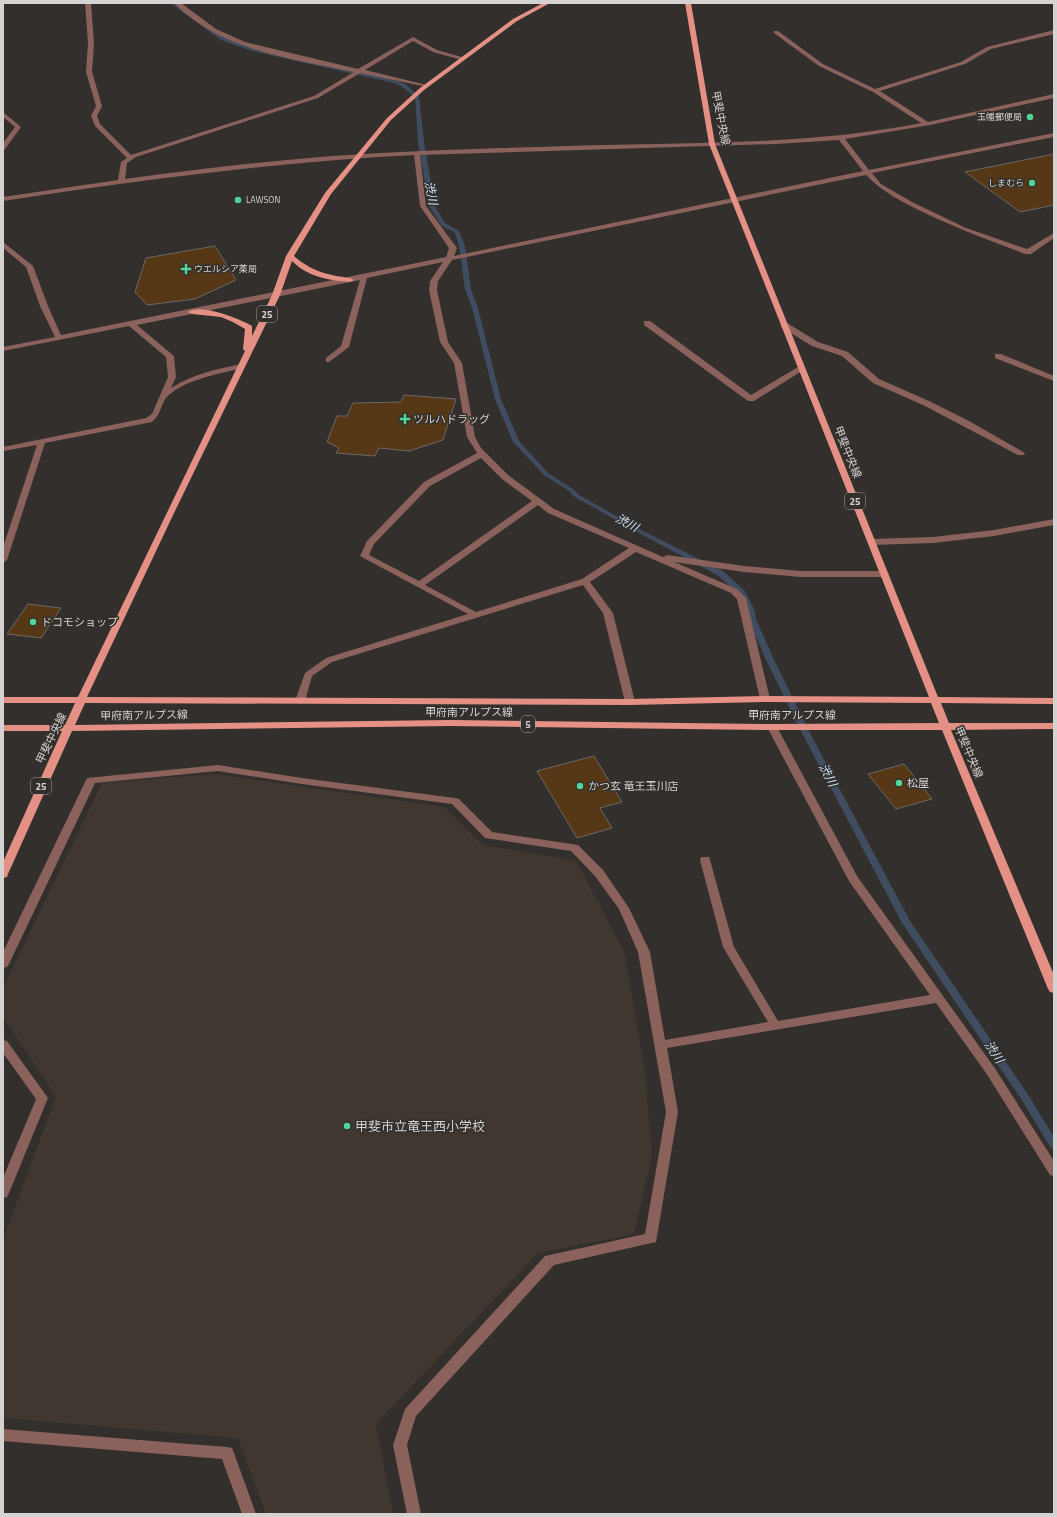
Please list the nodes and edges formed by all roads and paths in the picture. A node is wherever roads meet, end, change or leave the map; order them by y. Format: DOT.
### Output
graph roads {
  1 [pos="88,3"];
  2 [pos="177,3"];
  3 [pos="546,3"];
  4 [pos="688,3"];
  5 [pos="776,32"];
  6 [pos="1054,32"];
  7 [pos="462,58"];
  8 [pos="359,72"];
  9 [pos="425,86"];
  10 [pos="875,91"];
  11 [pos="1054,96"];
  12 [pos="3,114"];
  13 [pos="926,123"];
  14 [pos="1054,135"];
  15 [pos="841,138"];
  16 [pos="712,144"];
  17 [pos="3,148"];
  18 [pos="417,153"];
  19 [pos="359,156"];
  20 [pos="131,158"];
  21 [pos="868,173"];
  22 [pos="121,180"];
  23 [pos="3,199"];
  24 [pos="734,199"];
  25 [pos="1054,235"];
  26 [pos="1042,243"];
  27 [pos="3,244"];
  28 [pos="1054,246"];
  29 [pos="290,256"];
  30 [pos="449,259"];
  31 [pos="364,277"];
  32 [pos="350,280"];
  33 [pos="276,295"];
  34 [pos="192,312"];
  35 [pos="646,323"];
  36 [pos="131,324"];
  37 [pos="784,325"];
  38 [pos="59,338"];
  39 [pos="3,349"];
  40 [pos="247,355"];
  41 [pos="998,356"];
  42 [pos="330,360"];
  43 [pos="242,366"];
  44 [pos="802,369"];
  45 [pos="1054,378"];
  46 [pos="162,399"];
  47 [pos="42,441"];
  48 [pos="3,449"];
  49 [pos="1021,453"];
  50 [pos="482,454"];
  51 [pos="538,501"];
  52 [pos="1052,523"];
  53 [pos="872,542"];
  54 [pos="636,548"];
  55 [pos="655,556"];
  56 [pos="3,560"];
  57 [pos="885,574"];
  58 [pos="585,581"];
  59 [pos="419,585"];
  60 [pos="476,615"];
  61 [pos="765,699"];
  62 [pos="3,700"];
  63 [pos="82,700"];
  64 [pos="300,701"];
  65 [pos="936,701"];
  66 [pos="1054,701"];
  67 [pos="630,702"];
  68 [pos="945,726"];
  69 [pos="1054,726"];
  70 [pos="772,727"];
  71 [pos="3,728"];
  72 [pos="68,728"];
  73 [pos="705,860"];
  74 [pos="3,874"];
  75 [pos="3,964"];
  76 [pos="1054,989"];
  77 [pos="938,998"];
  78 [pos="775,1025"];
  79 [pos="3,1044"];
  80 [pos="660,1045"];
  81 [pos="1054,1170"];
  82 [pos="3,1193"];
  83 [pos="3,1435"];
  84 [pos="249,1514"];
  85 [pos="414,1514"];
  1 -- 20 [label="street"];
  2 -- 8 [label="street"];
  3 -- 7 [label="main road, 25"];
  4 -- 16 [label="main road, 甲斐中央線 / 25"];
  5 -- 10 [label="street"];
  6 -- 10 [label="street"];
  7 -- 8 [label="street"];
  7 -- 9 [label="main road, 25"];
  8 -- 9 [label="street"];
  8 -- 20 [label="street"];
  9 -- 19 [label="main road, 25"];
  10 -- 13 [label="street"];
  11 -- 13 [label="street"];
  12 -- 17 [label="street"];
  13 -- 15 [label="street"];
  14 -- 21 [label="street"];
  15 -- 16 [label="street"];
  15 -- 21 [label="street"];
  16 -- 18 [label="street"];
  16 -- 24 [label="main road, 甲斐中央線 / 25"];
  18 -- 19 [label="street"];
  18 -- 30 [label="street"];
  19 -- 22 [label="street"];
  19 -- 29 [label="main road, 25"];
  20 -- 22 [label="street"];
  21 -- 24 [label="street"];
  21 -- 26 [label="street"];
  22 -- 23 [label="street"];
  24 -- 30 [label="street"];
  24 -- 37 [label="main road, 甲斐中央線 / 25"];
  25 -- 26 [label="street"];
  26 -- 28 [label="street"];
  27 -- 38 [label="street"];
  29 -- 32 [label="main road"];
  29 -- 33 [label="main road, 25"];
  30 -- 31 [label="street"];
  30 -- 50 [label="street"];
  31 -- 32 [label="street"];
  31 -- 42 [label="street"];
  32 -- 33 [label="street"];
  33 -- 34 [label="street"];
  33 -- 40 [label="main road, 25"];
  34 -- 36 [label="street"];
  34 -- 40 [label="main road"];
  35 -- 44 [label="street"];
  36 -- 38 [label="street"];
  36 -- 46 [label="street"];
  37 -- 44 [label="main road, 甲斐中央線 / 25"];
  37 -- 49 [label="street"];
  38 -- 39 [label="street"];
  40 -- 43 [label="main road, 25"];
  41 -- 45 [label="street"];
  43 -- 46 [label="street"];
  43 -- 63 [label="main road, 25"];
  44 -- 53 [label="main road, 甲斐中央線 / 25"];
  46 -- 47 [label="street"];
  47 -- 48 [label="street"];
  47 -- 56 [label="street"];
  50 -- 51 [label="street"];
  50 -- 59 [label="street"];
  51 -- 54 [label="street"];
  51 -- 59 [label="street"];
  52 -- 53 [label="street"];
  53 -- 57 [label="main road, 甲斐中央線 / 25"];
  54 -- 55 [label="street"];
  54 -- 58 [label="street"];
  55 -- 57 [label="street"];
  55 -- 61 [label="street"];
  57 -- 65 [label="main road, 甲斐中央線 / 25"];
  58 -- 60 [label="street"];
  58 -- 67 [label="street"];
  59 -- 60 [label="street"];
  60 -- 64 [label="street"];
  61 -- 65 [label="main road, 甲府南アルプス線 / 5"];
  61 -- 67 [label="main road, 甲府南アルプス線 / 5"];
  62 -- 63 [label="main road, 甲府南アルプス線 / 5"];
  63 -- 64 [label="main road, 甲府南アルプス線 / 5"];
  63 -- 72 [label="main road, 甲斐中央線 / 25"];
  64 -- 67 [label="main road, 甲府南アルプス線 / 5"];
  65 -- 66 [label="main road, 甲府南アルプス線 / 5"];
  65 -- 68 [label="main road, 甲斐中央線 / 25"];
  68 -- 69 [label="main road, 甲府南アルプス線 / 5"];
  68 -- 70 [label="main road, 甲府南アルプス線 / 5"];
  68 -- 76 [label="main road, 甲斐中央線 / 25"];
  70 -- 72 [label="main road, 甲府南アルプス線 / 5"];
  70 -- 77 [label="street"];
  71 -- 72 [label="main road, 甲府南アルプス線 / 5"];
  72 -- 74 [label="main road, 甲斐中央線 / 25"];
  73 -- 78 [label="street"];
  75 -- 80 [label="street"];
  77 -- 78 [label="street"];
  77 -- 81 [label="street"];
  78 -- 80 [label="street"];
  79 -- 82 [label="street"];
  80 -- 85 [label="street"];
  83 -- 84 [label="street"];
}
